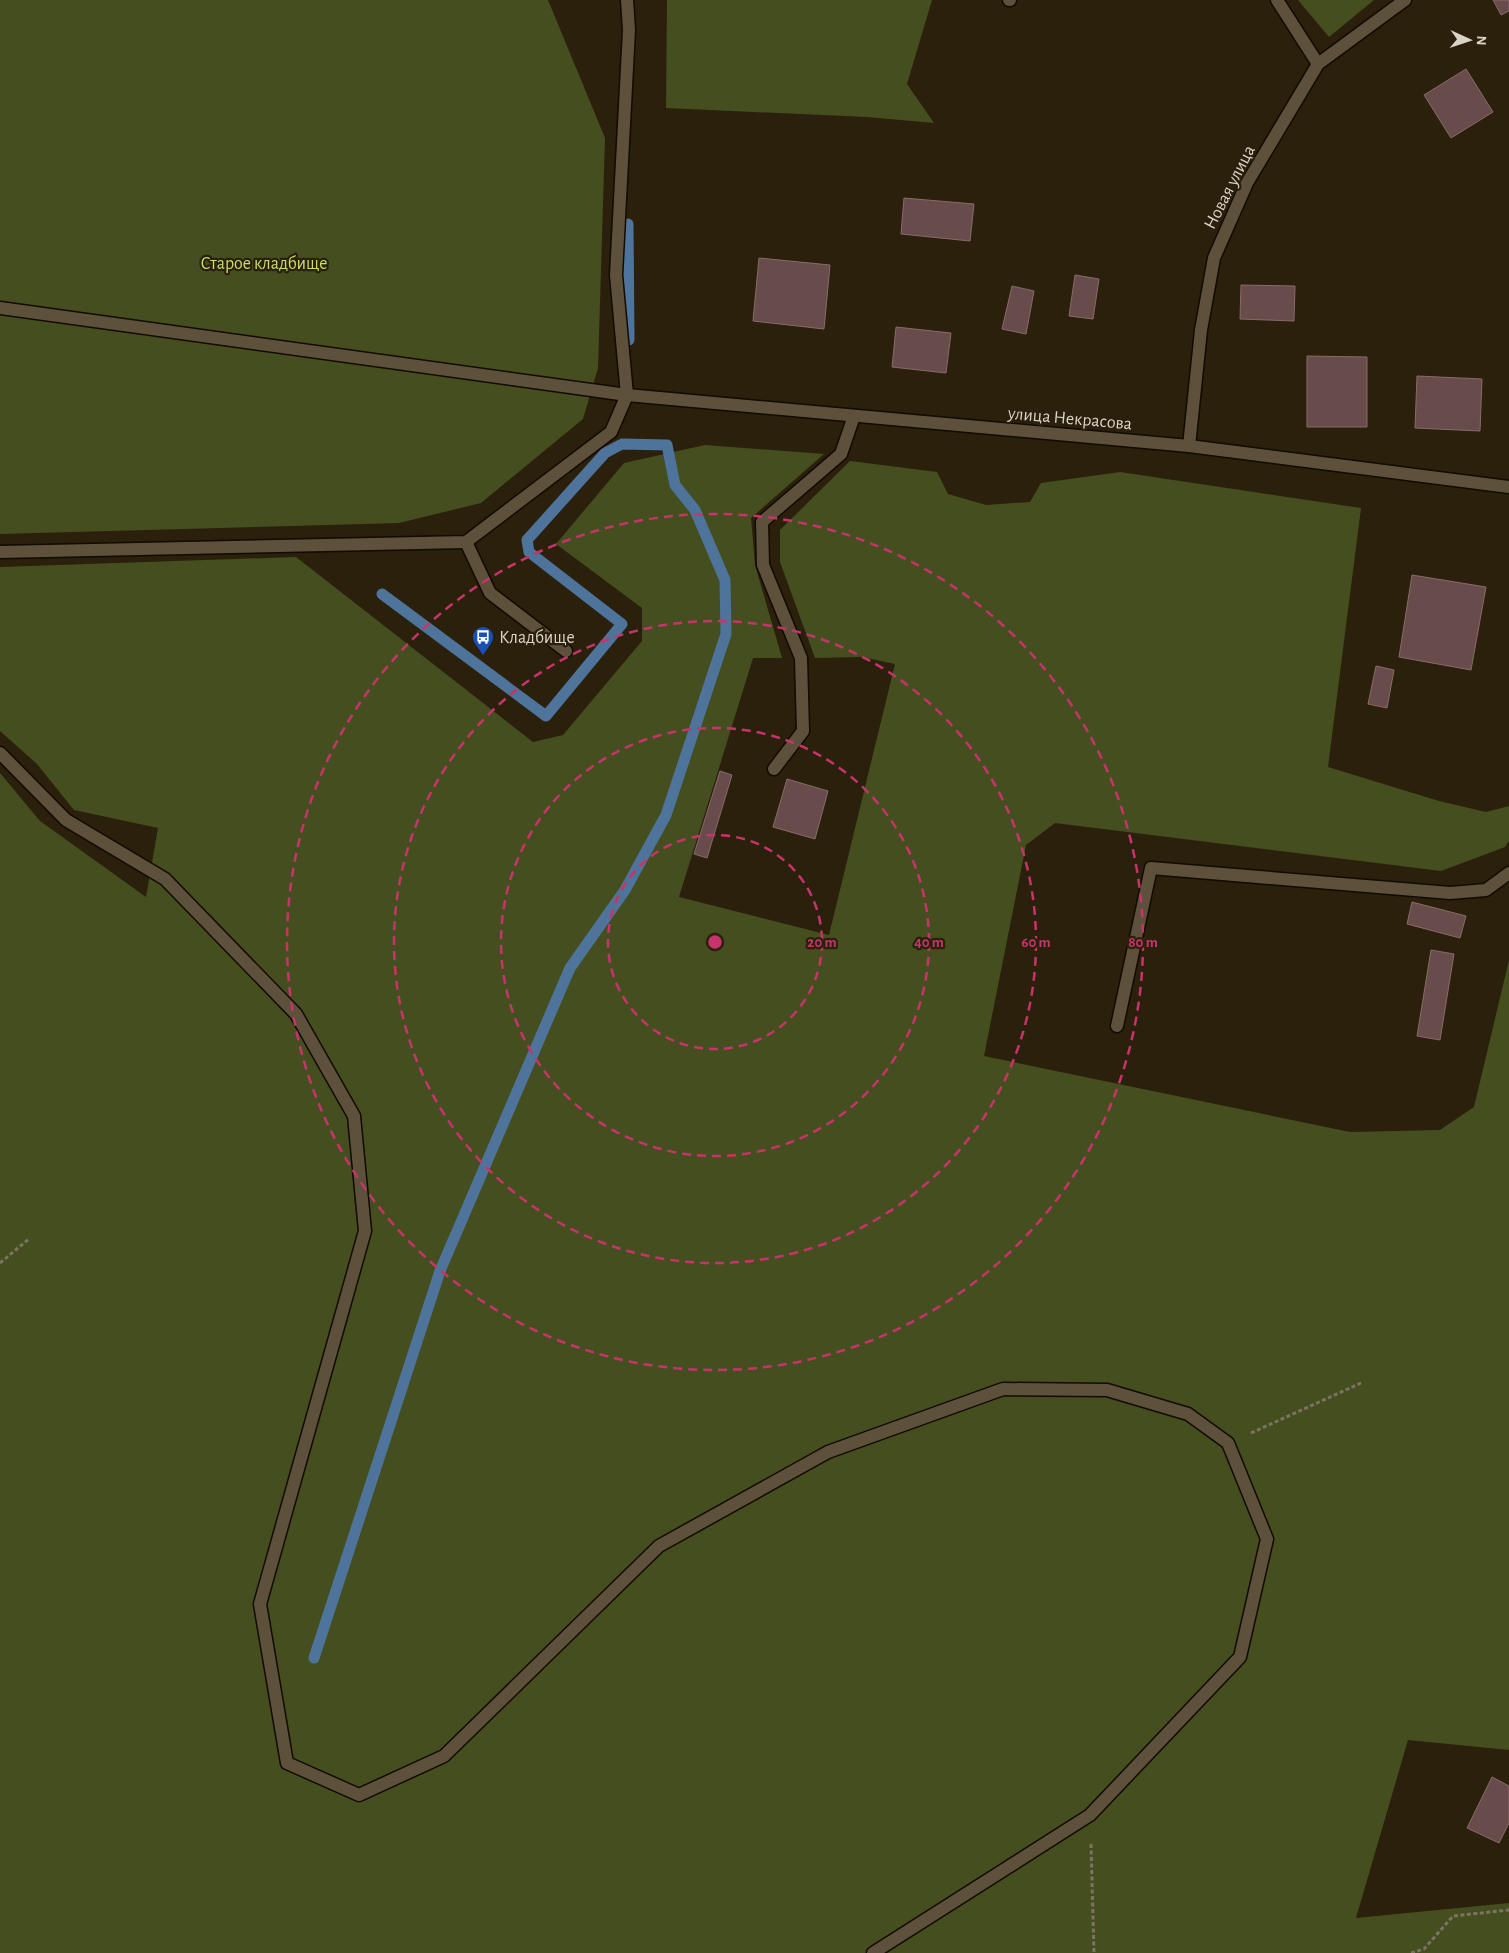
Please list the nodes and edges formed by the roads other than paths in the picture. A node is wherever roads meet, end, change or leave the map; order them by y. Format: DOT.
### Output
graph roads {
  1 [pos="627,0"];
  2 [pos="1277,0"];
  3 [pos="1405,0"];
  4 [pos="1318,64"];
  5 [pos="0,308"];
  6 [pos="627,396"];
  7 [pos="854,416"];
  8 [pos="1189,446"];
  9 [pos="1509,487"];
  10 [pos="466,542"];
  11 [pos="0,552"];
  12 [pos="566,652"];
  13 [pos="0,754"];
  14 [pos="774,769"];
  15 [pos="1509,873"];
  16 [pos="1117,1026"];
  17 [pos="873,1953"];
  1 -- 6 [label="street"];
  2 -- 4 [label="street"];
  3 -- 4 [label="street, Новая улица"];
  4 -- 8 [label="street, Новая улица"];
  5 -- 6 [label="street, улица Некрасова"];
  6 -- 7 [label="street, улица Некрасова"];
  6 -- 10 [label="street"];
  7 -- 8 [label="street, улица Некрасова"];
  7 -- 14 [label="street"];
  8 -- 9 [label="street, улица Некрасова"];
  10 -- 11 [label="street"];
  10 -- 12 [label="street"];
  13 -- 17 [label="street"];
  15 -- 16 [label="street"];
}
